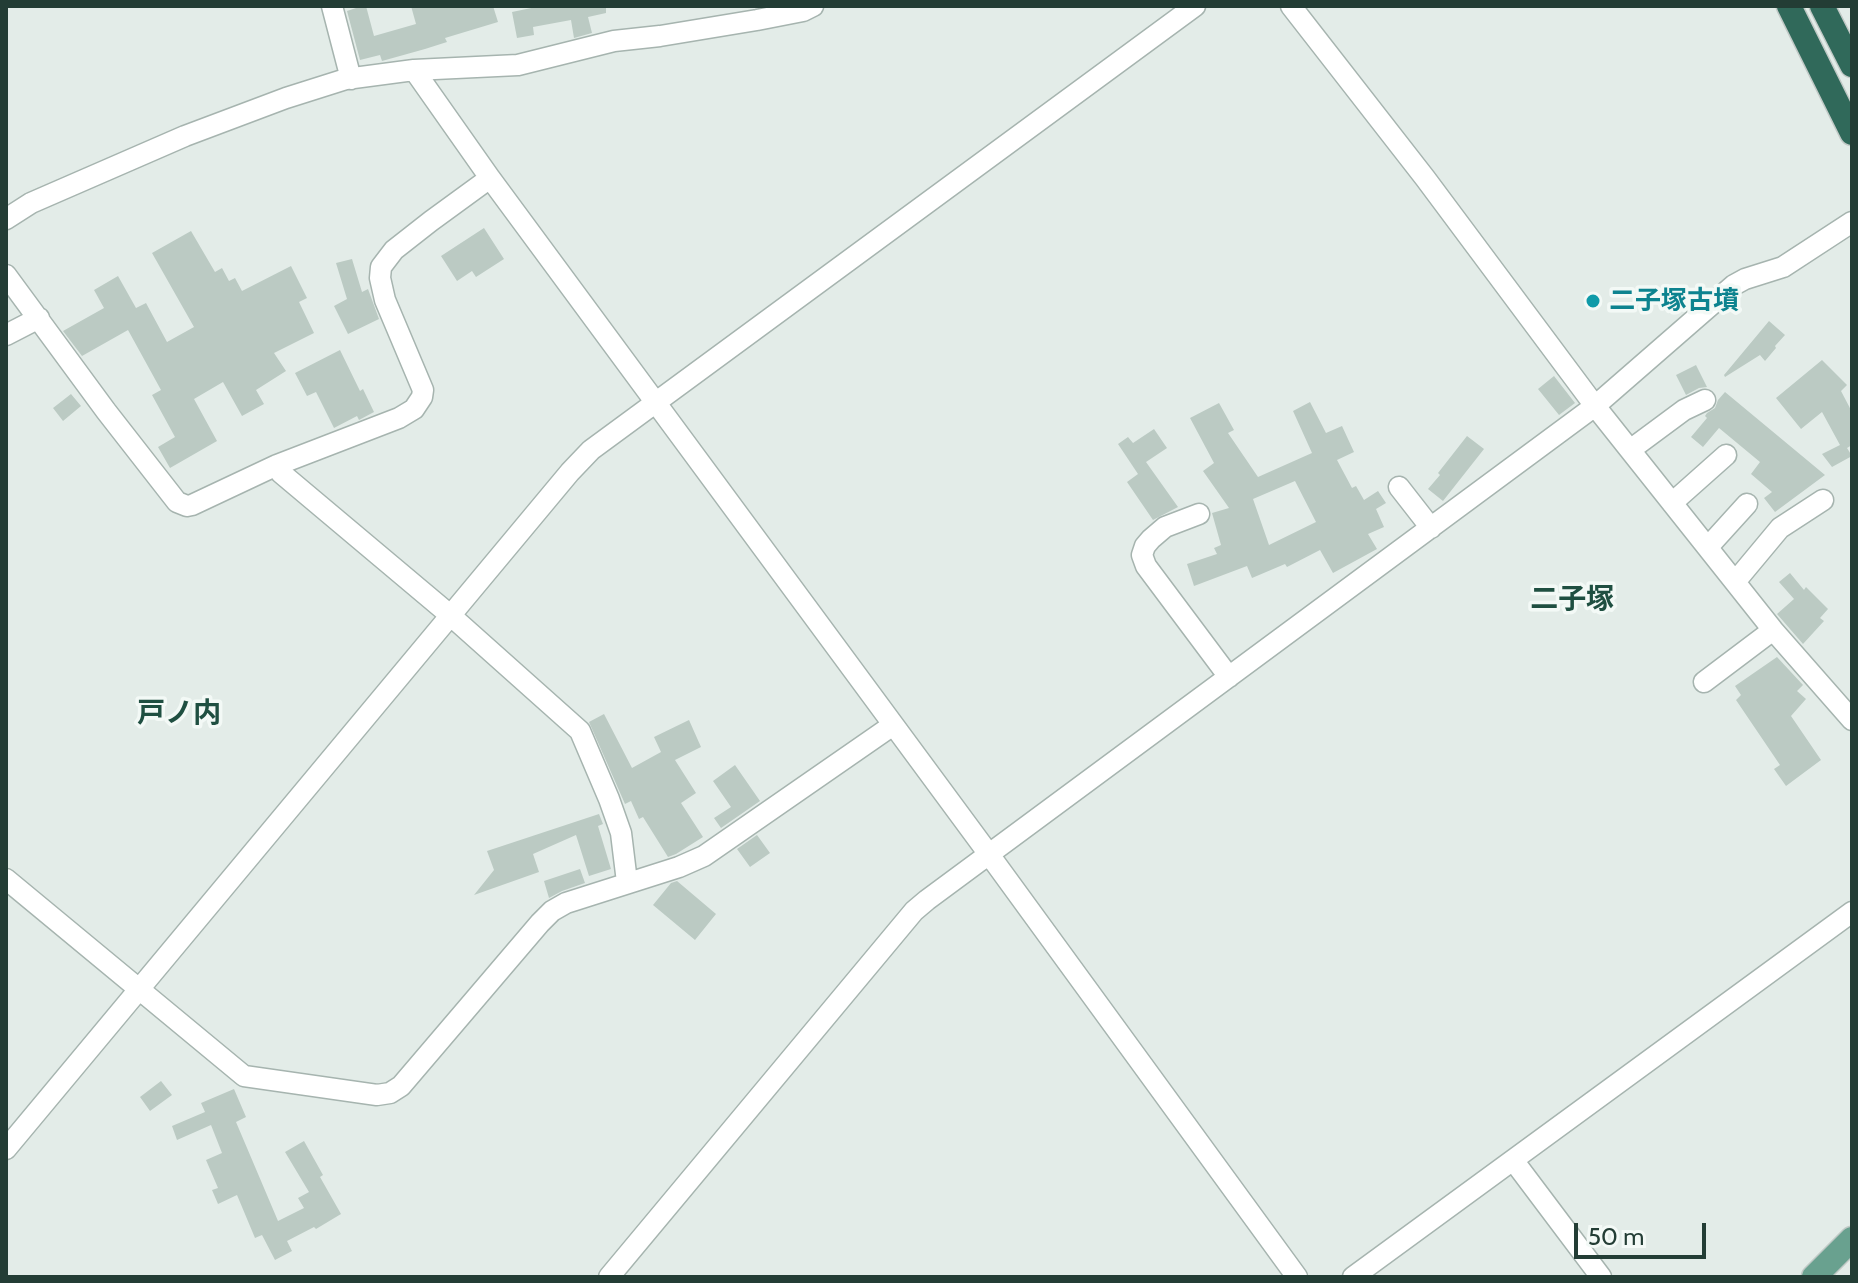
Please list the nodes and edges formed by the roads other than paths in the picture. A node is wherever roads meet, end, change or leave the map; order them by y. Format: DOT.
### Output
graph roads {
  1 [pos="332,6"];
  2 [pos="813,6"];
  3 [pos="1195,6"];
  4 [pos="1291,6"];
  5 [pos="1789,6"];
  6 [pos="1822,6"];
  7 [pos="1852,65"];
  8 [pos="414,70"];
  9 [pos="351,79"];
  10 [pos="1852,133"];
  11 [pos="490,178"];
  12 [pos="6,219"];
  13 [pos="1852,222"];
  14 [pos="6,275"];
  15 [pos="39,318"];
  16 [pos="6,335"];
  17 [pos="1705,400"];
  18 [pos="656,402"];
  19 [pos="1595,406"];
  20 [pos="1630,450"];
  21 [pos="1726,455"];
  22 [pos="277,465"];
  23 [pos="1399,487"];
  24 [pos="1823,500"];
  25 [pos="1672,503"];
  26 [pos="1747,504"];
  27 [pos="1199,514"];
  28 [pos="1431,528"];
  29 [pos="1708,547"];
  30 [pos="1735,582"];
  31 [pos="450,615"];
  32 [pos="1773,630"];
  33 [pos="1229,677"];
  34 [pos="1704,682"];
  35 [pos="1852,720"];
  36 [pos="893,725"];
  37 [pos="988,853"];
  38 [pos="6,879"];
  39 [pos="627,882"];
  40 [pos="1852,912"];
  41 [pos="139,991"];
  42 [pos="6,1149"];
  43 [pos="1513,1160"];
  44 [pos="1852,1239"];
  45 [pos="609,1277"];
  46 [pos="1297,1277"];
  47 [pos="1353,1277"];
  48 [pos="1601,1277"];
  49 [pos="1814,1277"];
  1 -- 9 [label="street"];
  2 -- 8 [label="street"];
  3 -- 18 [label="street"];
  4 -- 19 [label="street"];
  5 -- 10 [label="highway"];
  6 -- 7 [label="highway"];
  8 -- 9 [label="street"];
  8 -- 11 [label="street"];
  9 -- 12 [label="street"];
  11 -- 18 [label="street"];
  11 -- 22 [label="street"];
  13 -- 19 [label="street"];
  14 -- 15 [label="street"];
  15 -- 16 [label="street"];
  15 -- 22 [label="street"];
  17 -- 20 [label="street"];
  18 -- 31 [label="street"];
  18 -- 36 [label="street"];
  19 -- 20 [label="street"];
  19 -- 28 [label="street"];
  20 -- 25 [label="street"];
  21 -- 25 [label="street"];
  22 -- 31 [label="street"];
  23 -- 28 [label="street"];
  24 -- 30 [label="street"];
  25 -- 29 [label="street"];
  26 -- 29 [label="street"];
  27 -- 33 [label="street"];
  28 -- 33 [label="street"];
  29 -- 30 [label="street"];
  30 -- 32 [label="street"];
  31 -- 39 [label="street"];
  31 -- 41 [label="street"];
  32 -- 34 [label="street"];
  32 -- 35 [label="street"];
  33 -- 37 [label="street"];
  36 -- 37 [label="street"];
  36 -- 39 [label="street"];
  37 -- 45 [label="street"];
  37 -- 46 [label="street"];
  38 -- 41 [label="street"];
  39 -- 41 [label="street"];
  40 -- 43 [label="street"];
  41 -- 42 [label="street"];
  43 -- 47 [label="street"];
  43 -- 48 [label="street"];
  44 -- 49 [label="main road"];
}
